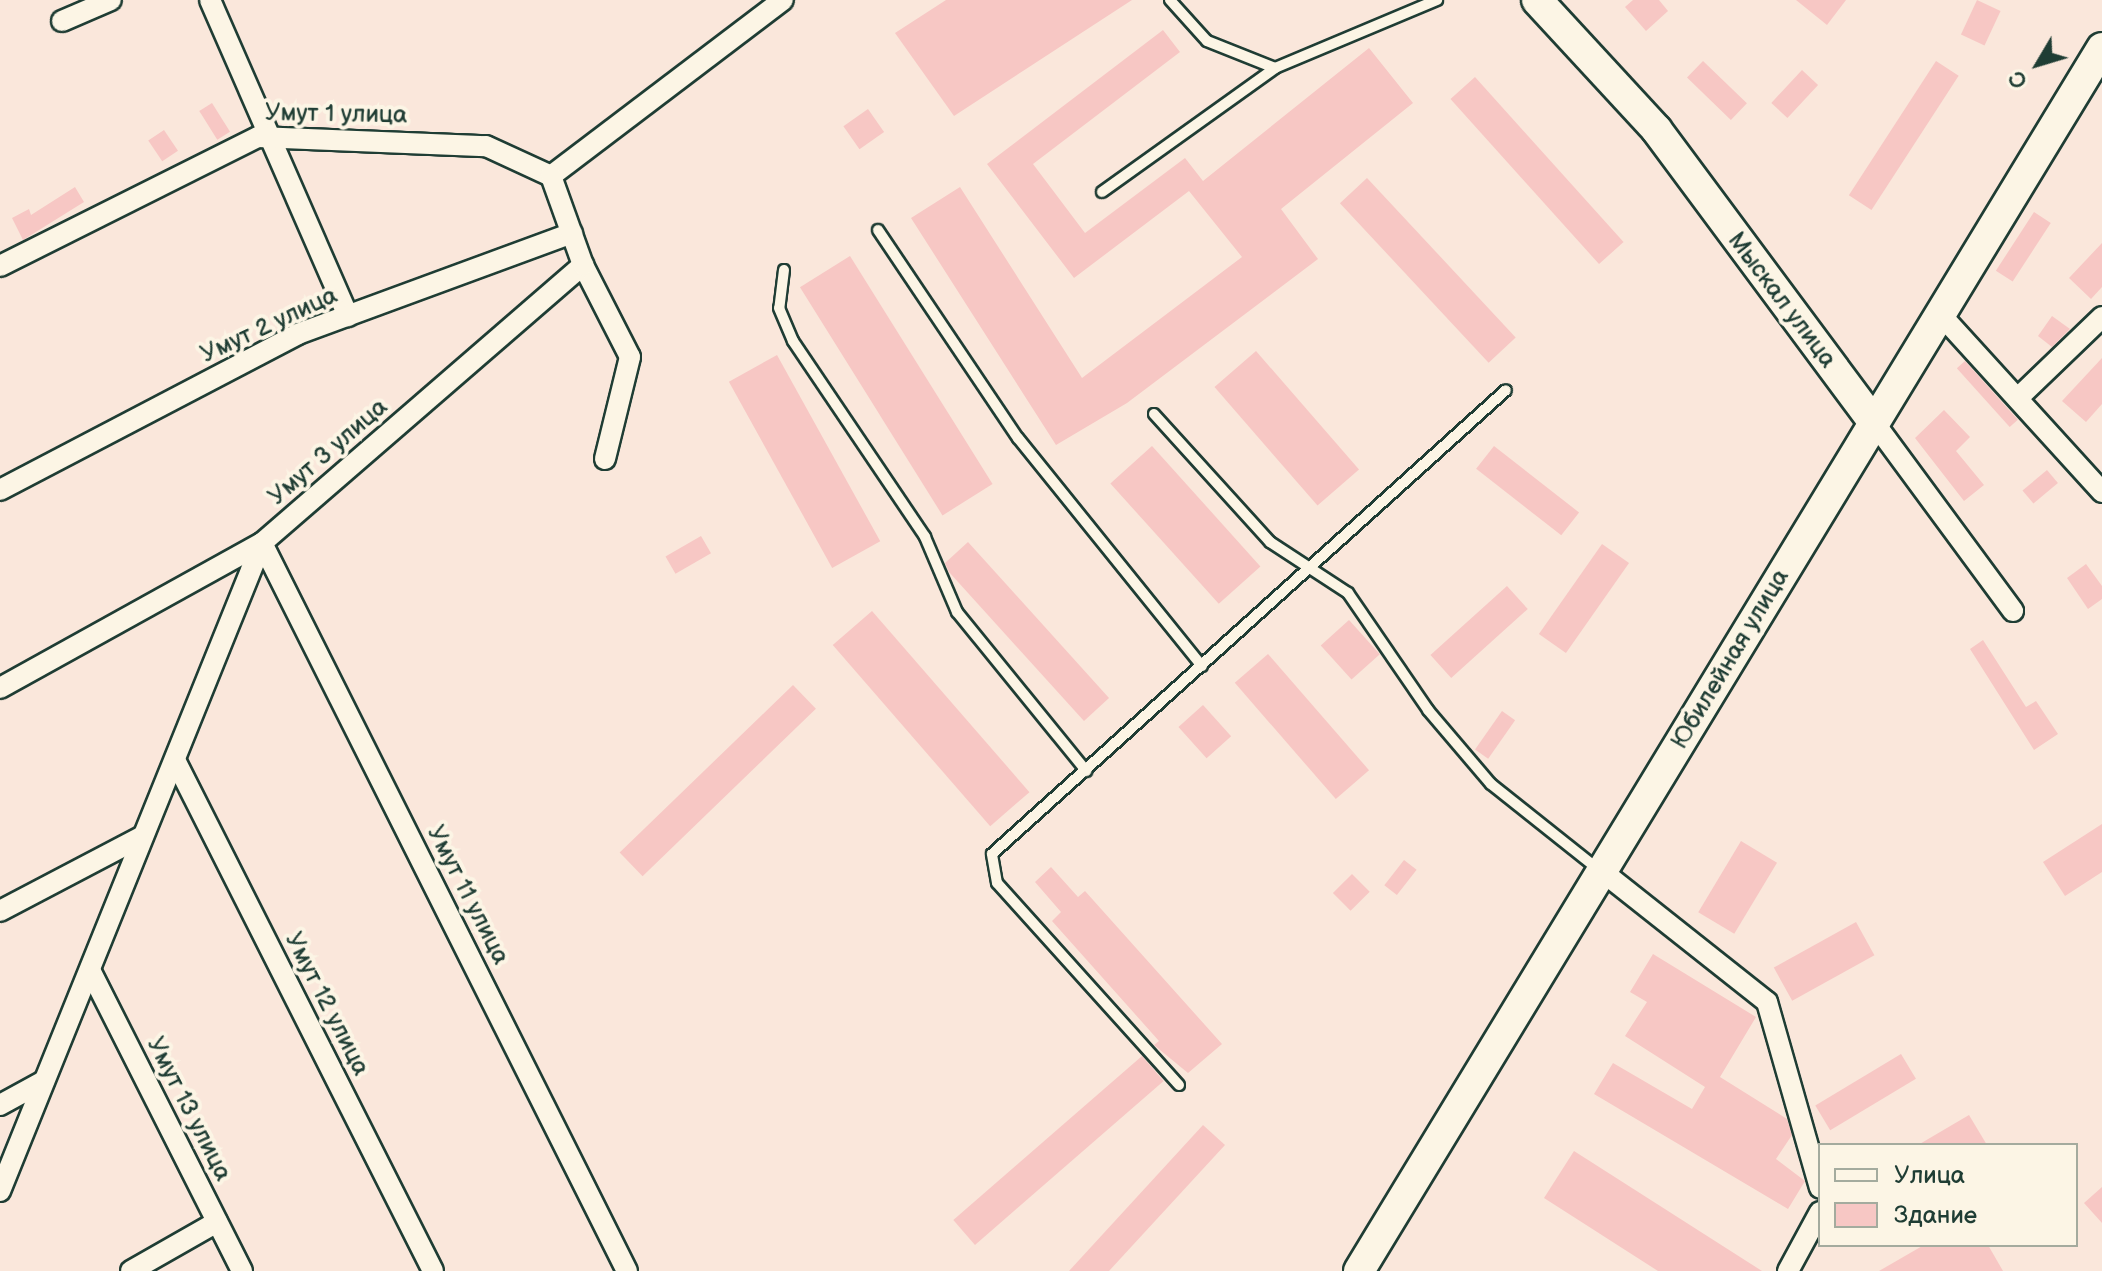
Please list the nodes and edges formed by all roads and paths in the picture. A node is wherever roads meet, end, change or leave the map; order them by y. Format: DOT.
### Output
graph roads {
  1 [pos="111,0"];
  2 [pos="210,0"];
  3 [pos="783,0"];
  4 [pos="1170,0"];
  5 [pos="1437,0"];
  6 [pos="1537,0"];
  7 [pos="88,5"];
  8 [pos="62,21"];
  9 [pos="2102,48"];
  10 [pos="1275,68"];
  11 [pos="267,137"];
  12 [pos="551,176"];
  13 [pos="1102,192"];
  14 [pos="878,230"];
  15 [pos="572,233"];
  16 [pos="583,265"];
  17 [pos="0,266"];
  18 [pos="784,270"];
  19 [pos="348,316"];
  20 [pos="1942,316"];
  21 [pos="2102,317"];
  22 [pos="1506,390"];
  23 [pos="2020,396"];
  24 [pos="1154,414"];
  25 [pos="1873,421"];
  26 [pos="605,459"];
  27 [pos="0,490"];
  28 [pos="2102,492"];
  29 [pos="262,543"];
  30 [pos="1310,564"];
  31 [pos="2013,611"];
  32 [pos="1202,666"];
  33 [pos="0,688"];
  34 [pos="175,760"];
  35 [pos="1086,771"];
  36 [pos="143,836"];
  37 [pos="1603,872"];
  38 [pos="0,911"];
  39 [pos="90,970"];
  40 [pos="44,1081"];
  41 [pos="1179,1085"];
  42 [pos="0,1105"];
  43 [pos="1818,1181"];
  44 [pos="0,1191"];
  45 [pos="1818,1216"];
  46 [pos="217,1222"];
  47 [pos="131,1271"];
  48 [pos="242,1271"];
  49 [pos="433,1271"];
  50 [pos="627,1271"];
  51 [pos="1359,1271"];
  52 [pos="1788,1271"];
  1 -- 7 [label="street"];
  2 -- 11 [label="street"];
  3 -- 12 [label="street"];
  4 -- 10 [label="lane"];
  5 -- 10 [label="lane"];
  6 -- 25 [label="main road, Мыскал улица"];
  7 -- 8 [label="street"];
  9 -- 20 [label="main road, Юбилейная улица"];
  10 -- 13 [label="lane"];
  11 -- 12 [label="street, Умут 1 улица"];
  11 -- 17 [label="street, Умут 1 улица"];
  11 -- 19 [label="street"];
  12 -- 15 [label="street"];
  14 -- 32 [label="lane"];
  15 -- 16 [label="street"];
  15 -- 19 [label="street, Умут 2 улица"];
  16 -- 26 [label="street"];
  16 -- 29 [label="street, Умут 3 улица"];
  18 -- 35 [label="lane"];
  19 -- 27 [label="street, Умут 2 улица"];
  20 -- 23 [label="street"];
  20 -- 25 [label="main road, Юбилейная улица"];
  21 -- 23 [label="street"];
  22 -- 30 [label="lane"];
  23 -- 28 [label="street"];
  24 -- 30 [label="lane"];
  25 -- 31 [label="street, Мыскал улица"];
  25 -- 37 [label="main road, Юбилейная улица"];
  29 -- 33 [label="street, Умут 3 улица"];
  29 -- 34 [label="street"];
  29 -- 50 [label="street, Умут 11 улица"];
  30 -- 32 [label="lane"];
  30 -- 37 [label="lane"];
  32 -- 35 [label="lane"];
  34 -- 36 [label="street"];
  34 -- 49 [label="street, Умут 12 улица"];
  35 -- 41 [label="lane"];
  36 -- 38 [label="street"];
  36 -- 39 [label="street"];
  37 -- 43 [label="street"];
  37 -- 51 [label="main road, Юбилейная улица"];
  39 -- 40 [label="street"];
  39 -- 46 [label="street, Умут 13 улица"];
  40 -- 42 [label="street"];
  40 -- 44 [label="street"];
  45 -- 52 [label="street"];
  46 -- 47 [label="street"];
  46 -- 48 [label="street, Умут 13 улица"];
}
